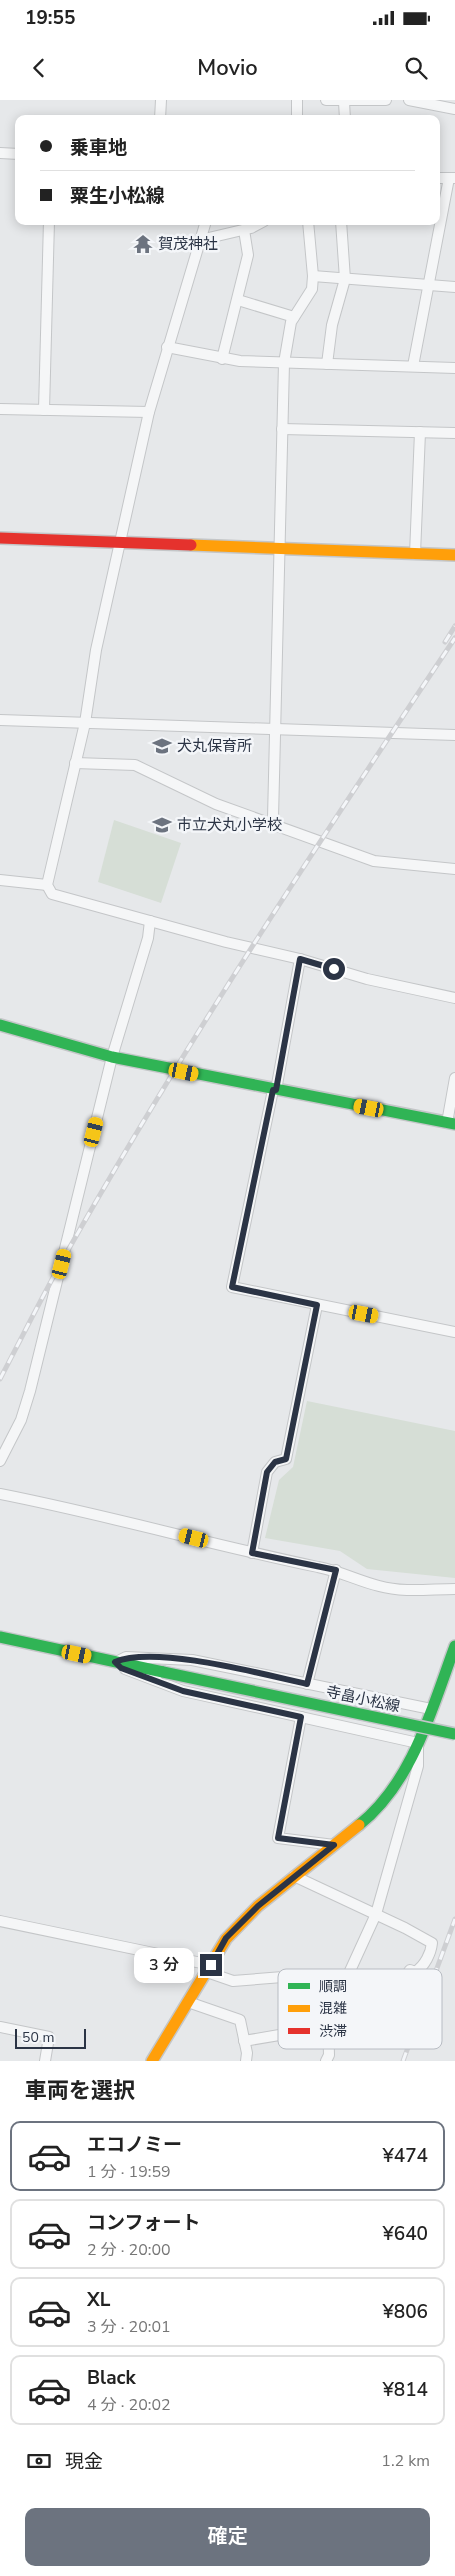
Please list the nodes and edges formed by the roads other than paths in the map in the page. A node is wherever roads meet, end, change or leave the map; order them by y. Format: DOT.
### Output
graph roads {
  1 [pos="161,100"];
  2 [pos="297,100"];
  3 [pos="326,100"];
  4 [pos="386,100"];
  5 [pos="409,100"];
  6 [pos="344,102"];
  7 [pos="455,109"];
  8 [pos="160,115"];
  9 [pos="297,115"];
  10 [pos="345,115"];
  11 [pos="0,153"];
  12 [pos="15,154"];
  13 [pos="452,178"];
  14 [pos="49,225"];
  15 [pos="205,225"];
  16 [pos="255,225"];
  17 [pos="308,225"];
  18 [pos="340,225"];
  19 [pos="244,230"];
  20 [pos="200,240"];
  21 [pos="313,276"];
  22 [pos="345,279"];
  23 [pos="428,286"];
  24 [pos="455,287"];
  25 [pos="238,300"];
  26 [pos="294,317"];
  27 [pos="167,347"];
  28 [pos="222,359"];
  29 [pos="284,363"];
  30 [pos="327,364"];
  31 [pos="413,366"];
  32 [pos="455,368"];
  33 [pos="0,409"];
  34 [pos="44,410"];
  35 [pos="150,412"];
  36 [pos="282,429"];
  37 [pos="420,432"];
  38 [pos="455,433"];
  39 [pos="0,538"];
  40 [pos="121,543"];
  41 [pos="278,547"];
  42 [pos="415,554"];
  43 [pos="455,555"];
  44 [pos="0,720"];
  45 [pos="85,723"];
  46 [pos="276,729"];
  47 [pos="455,735"];
  48 [pos="75,763"];
  49 [pos="273,818"];
  50 [pos="455,869"];
  51 [pos="0,880"];
  52 [pos="47,885"];
  53 [pos="150,921"];
  54 [pos="300,959"];
  55 [pos="455,998"];
  56 [pos="0,1025"];
  57 [pos="112,1057"];
  58 [pos="455,1078"];
  59 [pos="274,1090"];
  60 [pos="451,1123"];
  61 [pos="317,1305"];
  62 [pos="455,1332"];
  63 [pos="0,1461"];
  64 [pos="0,1494"];
  65 [pos="252,1553"];
  66 [pos="336,1570"];
  67 [pos="455,1589"];
  68 [pos="0,1637"];
  69 [pos="455,1646"];
  70 [pos="115,1662"];
  71 [pos="307,1684"];
  72 [pos="431,1709"];
  73 [pos="301,1717"];
  74 [pos="455,1734"];
  75 [pos="418,1743"];
  76 [pos="334,1845"];
  77 [pos="294,1876"];
  78 [pos="376,1914"];
  79 [pos="0,1921"];
  80 [pos="209,1968"];
  81 [pos="350,1969"];
  82 [pos="419,1969"];
  83 [pos="278,1977"];
  84 [pos="188,2002"];
  85 [pos="0,2027"];
  86 [pos="278,2035"];
  87 [pos="244,2040"];
  88 [pos="329,2049"];
  89 [pos="45,2061"];
  90 [pos="152,2061"];
  91 [pos="246,2061"];
  92 [pos="326,2061"];
  1 -- 8 [label="street"];
  2 -- 9 [label="street"];
  3 -- 6 [label="street"];
  4 -- 6 [label="street"];
  5 -- 7 [label="street"];
  6 -- 10 [label="street"];
  11 -- 12 [label="street"];
  13 -- 23 [label="street"];
  14 -- 34 [label="street"];
  15 -- 20 [label="street"];
  16 -- 19 [label="street"];
  17 -- 21 [label="street"];
  18 -- 22 [label="street"];
  19 -- 20 [label="street"];
  19 -- 25 [label="street"];
  20 -- 27 [label="street"];
  21 -- 22 [label="street"];
  21 -- 26 [label="street"];
  22 -- 23 [label="street"];
  22 -- 30 [label="street"];
  23 -- 24 [label="street"];
  23 -- 31 [label="street"];
  25 -- 26 [label="street"];
  25 -- 28 [label="street"];
  26 -- 29 [label="street"];
  27 -- 28 [label="street"];
  27 -- 35 [label="street"];
  28 -- 29 [label="street"];
  29 -- 30 [label="street"];
  29 -- 36 [label="street"];
  30 -- 31 [label="street"];
  31 -- 32 [label="street"];
  33 -- 34 [label="street"];
  34 -- 35 [label="street"];
  35 -- 40 [label="street"];
  36 -- 37 [label="street"];
  36 -- 41 [label="street"];
  37 -- 38 [label="street"];
  37 -- 42 [label="street"];
  39 -- 40 [label="main road"];
  40 -- 41 [label="main road"];
  40 -- 45 [label="street"];
  41 -- 42 [label="main road"];
  41 -- 46 [label="street"];
  42 -- 43 [label="main road"];
  44 -- 45 [label="street"];
  45 -- 46 [label="street"];
  45 -- 48 [label="street"];
  46 -- 47 [label="street"];
  46 -- 49 [label="street"];
  48 -- 50 [label="street"];
  48 -- 52 [label="street"];
  51 -- 52 [label="street"];
  52 -- 53 [label="street"];
  53 -- 54 [label="street"];
  53 -- 57 [label="street"];
  54 -- 55 [label="street"];
  54 -- 59 [label="street"];
  56 -- 57 [label="main road"];
  57 -- 59 [label="main road"];
  57 -- 63 [label="street"];
  58 -- 60 [label="street"];
  59 -- 60 [label="main road"];
  59 -- 61 [label="street"];
  61 -- 62 [label="street"];
  61 -- 65 [label="street"];
  64 -- 65 [label="street"];
  65 -- 66 [label="street"];
  66 -- 67 [label="street"];
  66 -- 71 [label="street"];
  68 -- 70 [label="main road, 寺畠小松線"];
  69 -- 72 [label="main road"];
  70 -- 71 [label="street"];
  70 -- 73 [label="street"];
  70 -- 74 [label="main road, 寺畠小松線, bridge"];
  71 -- 72 [label="street"];
  72 -- 75 [label="main road"];
  73 -- 75 [label="street"];
  73 -- 76 [label="street"];
  75 -- 76 [label="main road"];
  75 -- 78 [label="street"];
  76 -- 77 [label="main road"];
  77 -- 78 [label="street"];
  77 -- 80 [label="main road"];
  78 -- 81 [label="street"];
  78 -- 82 [label="street"];
  79 -- 80 [label="street"];
  80 -- 83 [label="street"];
  80 -- 84 [label="main road"];
  84 -- 87 [label="street"];
  84 -- 90 [label="main road"];
  85 -- 89 [label="street"];
  86 -- 87 [label="street"];
  87 -- 91 [label="street"];
  88 -- 92 [label="street"];
}
